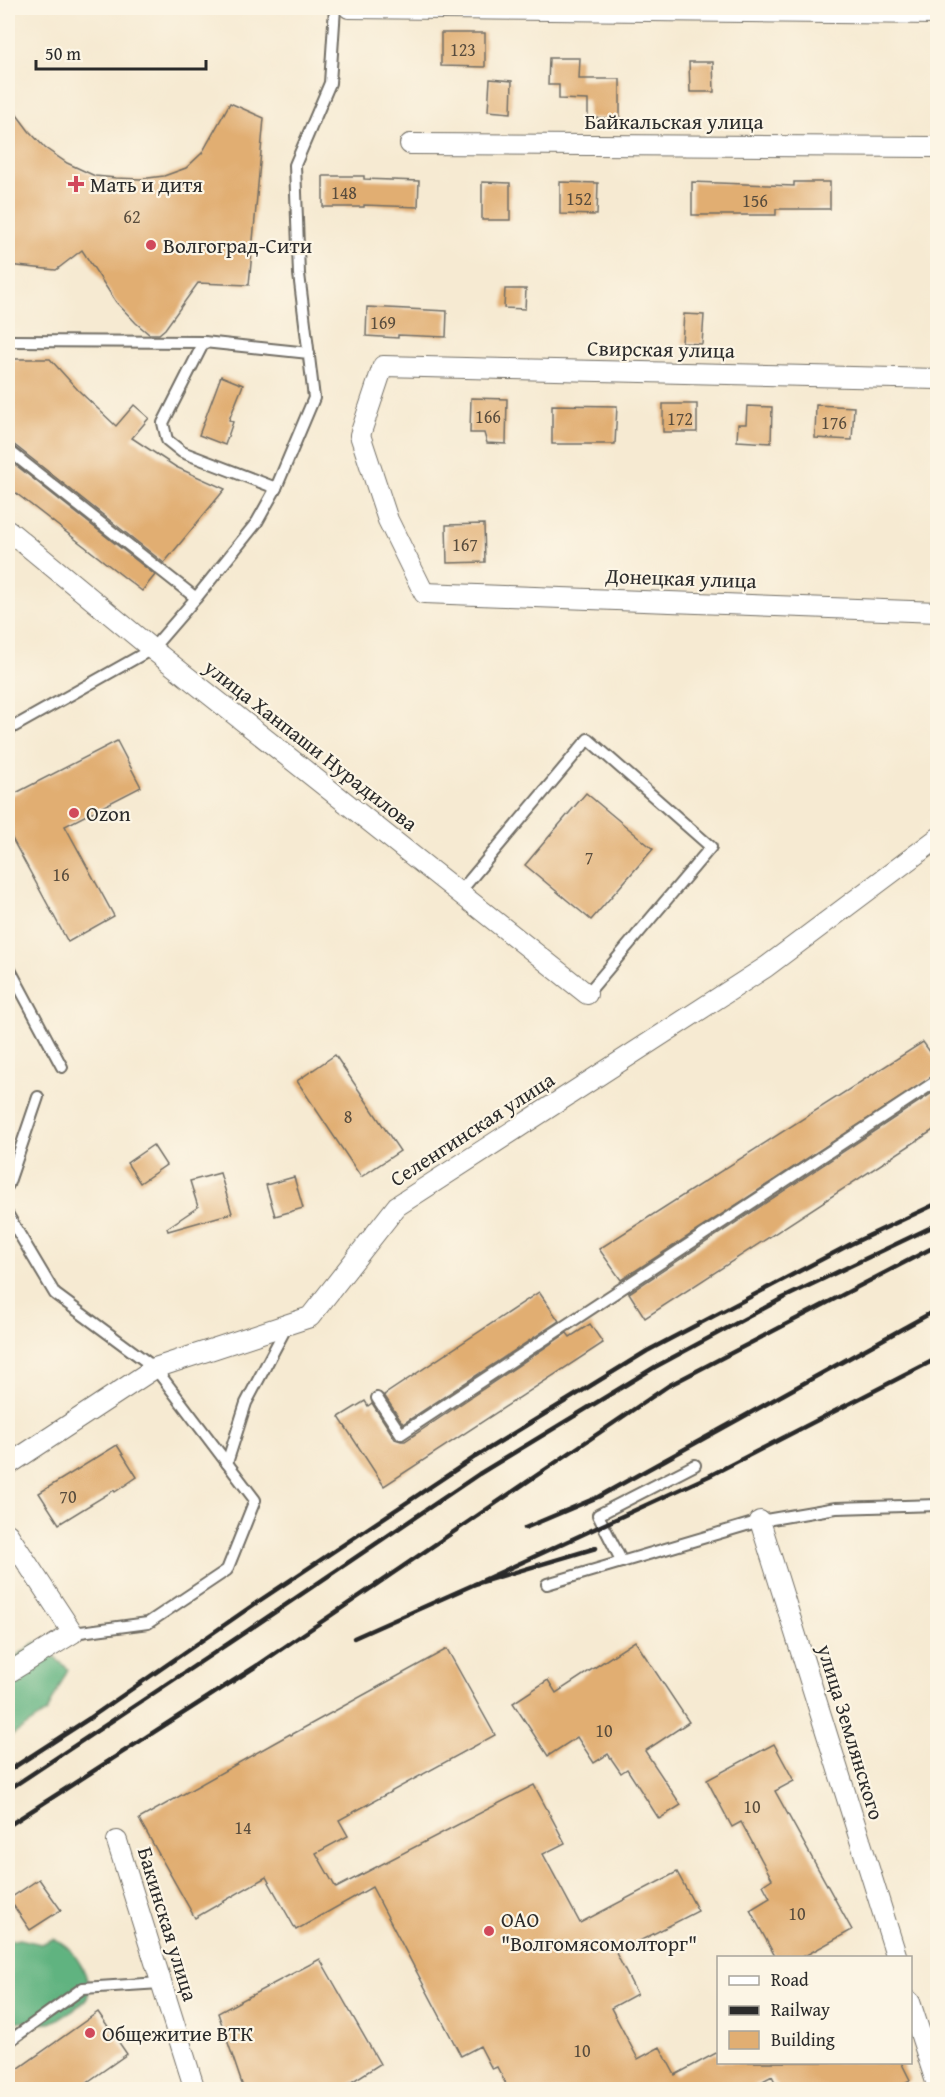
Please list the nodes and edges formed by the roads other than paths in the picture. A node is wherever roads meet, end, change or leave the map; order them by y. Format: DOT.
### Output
graph roads {
  1 [pos="335,8"];
  2 [pos="350,8"];
  3 [pos="938,14"];
  4 [pos="410,144"];
  5 [pos="938,147"];
  6 [pos="8,341"];
  7 [pos="204,342"];
  8 [pos="309,353"];
  9 [pos="938,379"];
  10 [pos="8,450"];
  11 [pos="276,488"];
  12 [pos="8,530"];
  13 [pos="424,593"];
  14 [pos="196,598"];
  15 [pos="938,612"];
  16 [pos="152,649"];
  17 [pos="8,730"];
  18 [pos="938,838"];
  19 [pos="459,893"];
  20 [pos="8,966"];
  21 [pos="11,982"];
  22 [pos="587,994"];
  23 [pos="62,1066"];
  24 [pos="938,1080"];
  25 [pos="38,1097"];
  26 [pos="8,1185"];
  27 [pos="8,1215"];
  28 [pos="288,1324"];
  29 [pos="155,1368"];
  30 [pos="377,1398"];
  31 [pos="227,1463"];
  32 [pos="8,1465"];
  33 [pos="695,1465"];
  34 [pos="938,1505"];
  35 [pos="760,1521"];
  36 [pos="8,1534"];
  37 [pos="622,1562"];
  38 [pos="547,1584"];
  39 [pos="73,1633"];
  40 [pos="8,1673"];
  41 [pos="117,1841"];
  42 [pos="896,1956"];
  43 [pos="160,1983"];
  44 [pos="912,2008"];
  45 [pos="8,2042"];
  46 [pos="936,2077"];
  47 [pos="195,2090"];
  1 -- 8 [label="lane"];
  2 -- 3 [label="street"];
  4 -- 5 [label="street, Байкальская улица"];
  6 -- 7 [label="lane"];
  7 -- 8 [label="lane"];
  7 -- 11 [label="lane"];
  8 -- 11 [label="lane"];
  9 -- 13 [label="street, Свирская улица"];
  10 -- 14 [label="lane"];
  11 -- 14 [label="lane"];
  12 -- 16 [label="street, улица Ханпаши Нурадилова"];
  13 -- 15 [label="street, Донецкая улица"];
  14 -- 16 [label="lane"];
  16 -- 17 [label="lane"];
  16 -- 19 [label="street, улица Ханпаши Нурадилова"];
  18 -- 28 [label="street, Селенгинская улица"];
  19 -- 22 [label="street, улица Ханпаши Нурадилова"];
  19 -- 22 [label="lane"];
  20 -- 21 [label="lane"];
  21 -- 23 [label="lane"];
  24 -- 30 [label="lane"];
  25 -- 26 [label="lane"];
  27 -- 29 [label="lane"];
  28 -- 29 [label="street, Селенгинская улица"];
  28 -- 31 [label="lane"];
  29 -- 31 [label="lane"];
  29 -- 32 [label="street, Селенгинская улица"];
  31 -- 39 [label="lane"];
  33 -- 37 [label="lane"];
  34 -- 35 [label="lane"];
  35 -- 37 [label="lane"];
  35 -- 42 [label="street, улица Землянского"];
  36 -- 39 [label="street"];
  37 -- 38 [label="lane"];
  39 -- 40 [label="street"];
  41 -- 43 [label="street, Бакинская улица"];
  43 -- 45 [label="lane"];
  43 -- 47 [label="street, Бакинская улица"];
  44 -- 46 [label="street"];
}
